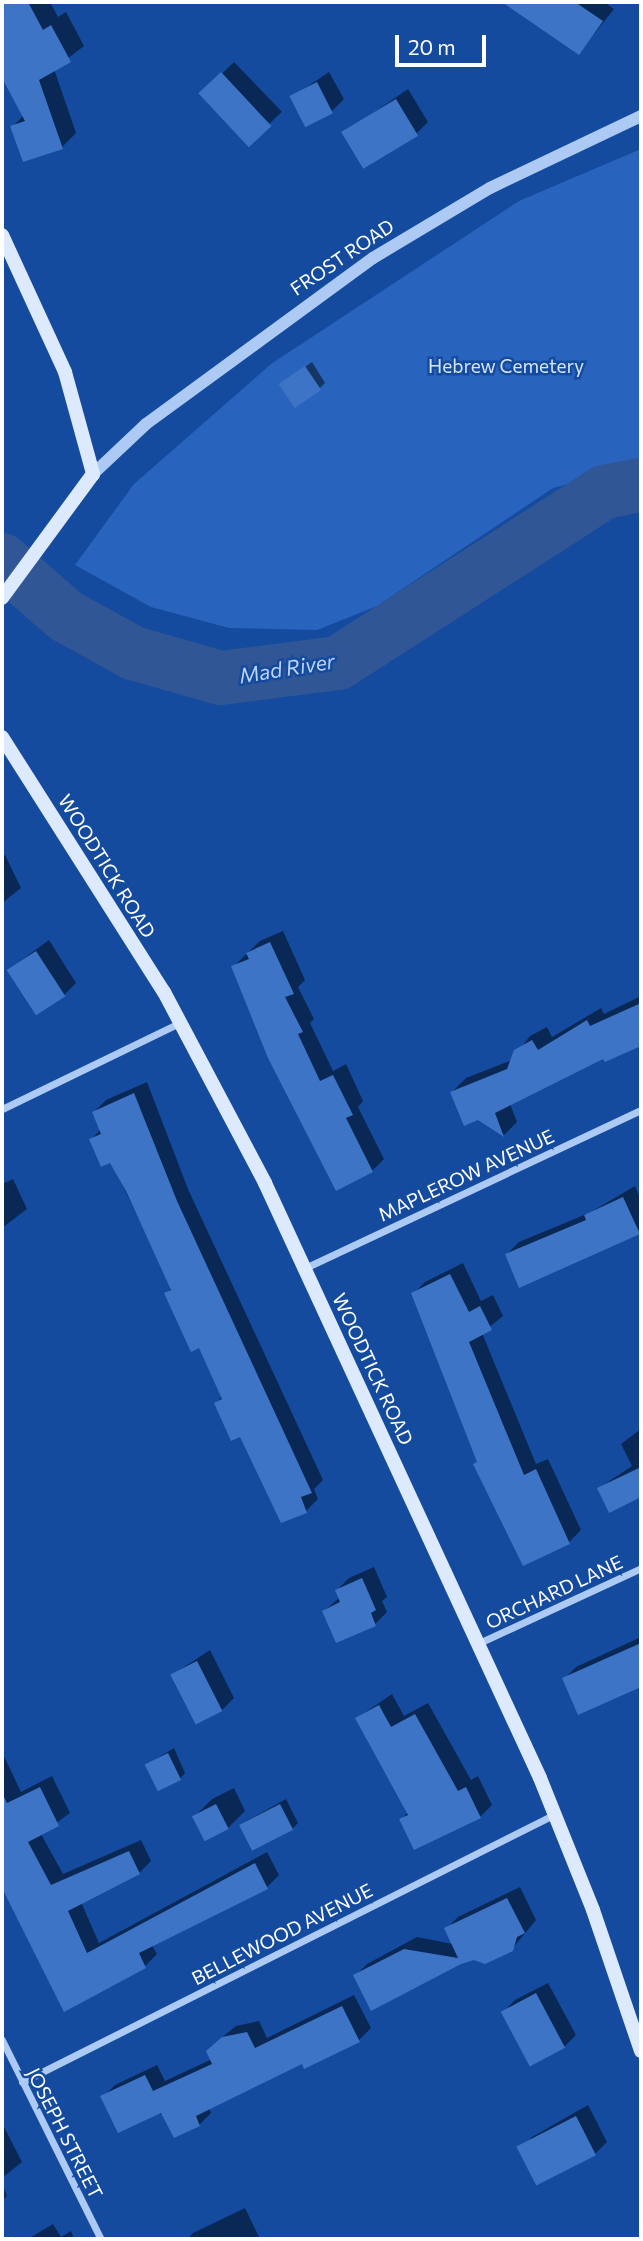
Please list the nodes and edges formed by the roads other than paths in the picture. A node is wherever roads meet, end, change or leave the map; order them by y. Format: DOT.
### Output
graph roads {
  1 [pos="641,116"];
  2 [pos="2,235"];
  3 [pos="93,474"];
  4 [pos="2,598"];
  5 [pos="2,737"];
  6 [pos="182,1022"];
  7 [pos="2,1109"];
  8 [pos="641,1110"];
  9 [pos="305,1269"];
  10 [pos="641,1568"];
  11 [pos="479,1643"];
  12 [pos="556,1814"];
  13 [pos="2,2040"];
  14 [pos="641,2051"];
  15 [pos="22,2082"];
  16 [pos="102,2239"];
  1 -- 3 [label="street, FROST ROAD"];
  2 -- 3 [label="main road"];
  3 -- 4 [label="main road"];
  5 -- 6 [label="main road, WOODTICK ROAD"];
  6 -- 7 [label="street"];
  6 -- 9 [label="main road, WOODTICK ROAD"];
  8 -- 9 [label="street, MAPLEROW AVENUE"];
  9 -- 11 [label="main road, WOODTICK ROAD"];
  10 -- 11 [label="street, ORCHARD LANE"];
  11 -- 12 [label="main road, WOODTICK ROAD"];
  12 -- 14 [label="main road, WOODTICK ROAD"];
  12 -- 15 [label="street, BELLEWOOD AVENUE"];
  13 -- 15 [label="street, JOSEPH STREET"];
  15 -- 16 [label="street, JOSEPH STREET"];
}
